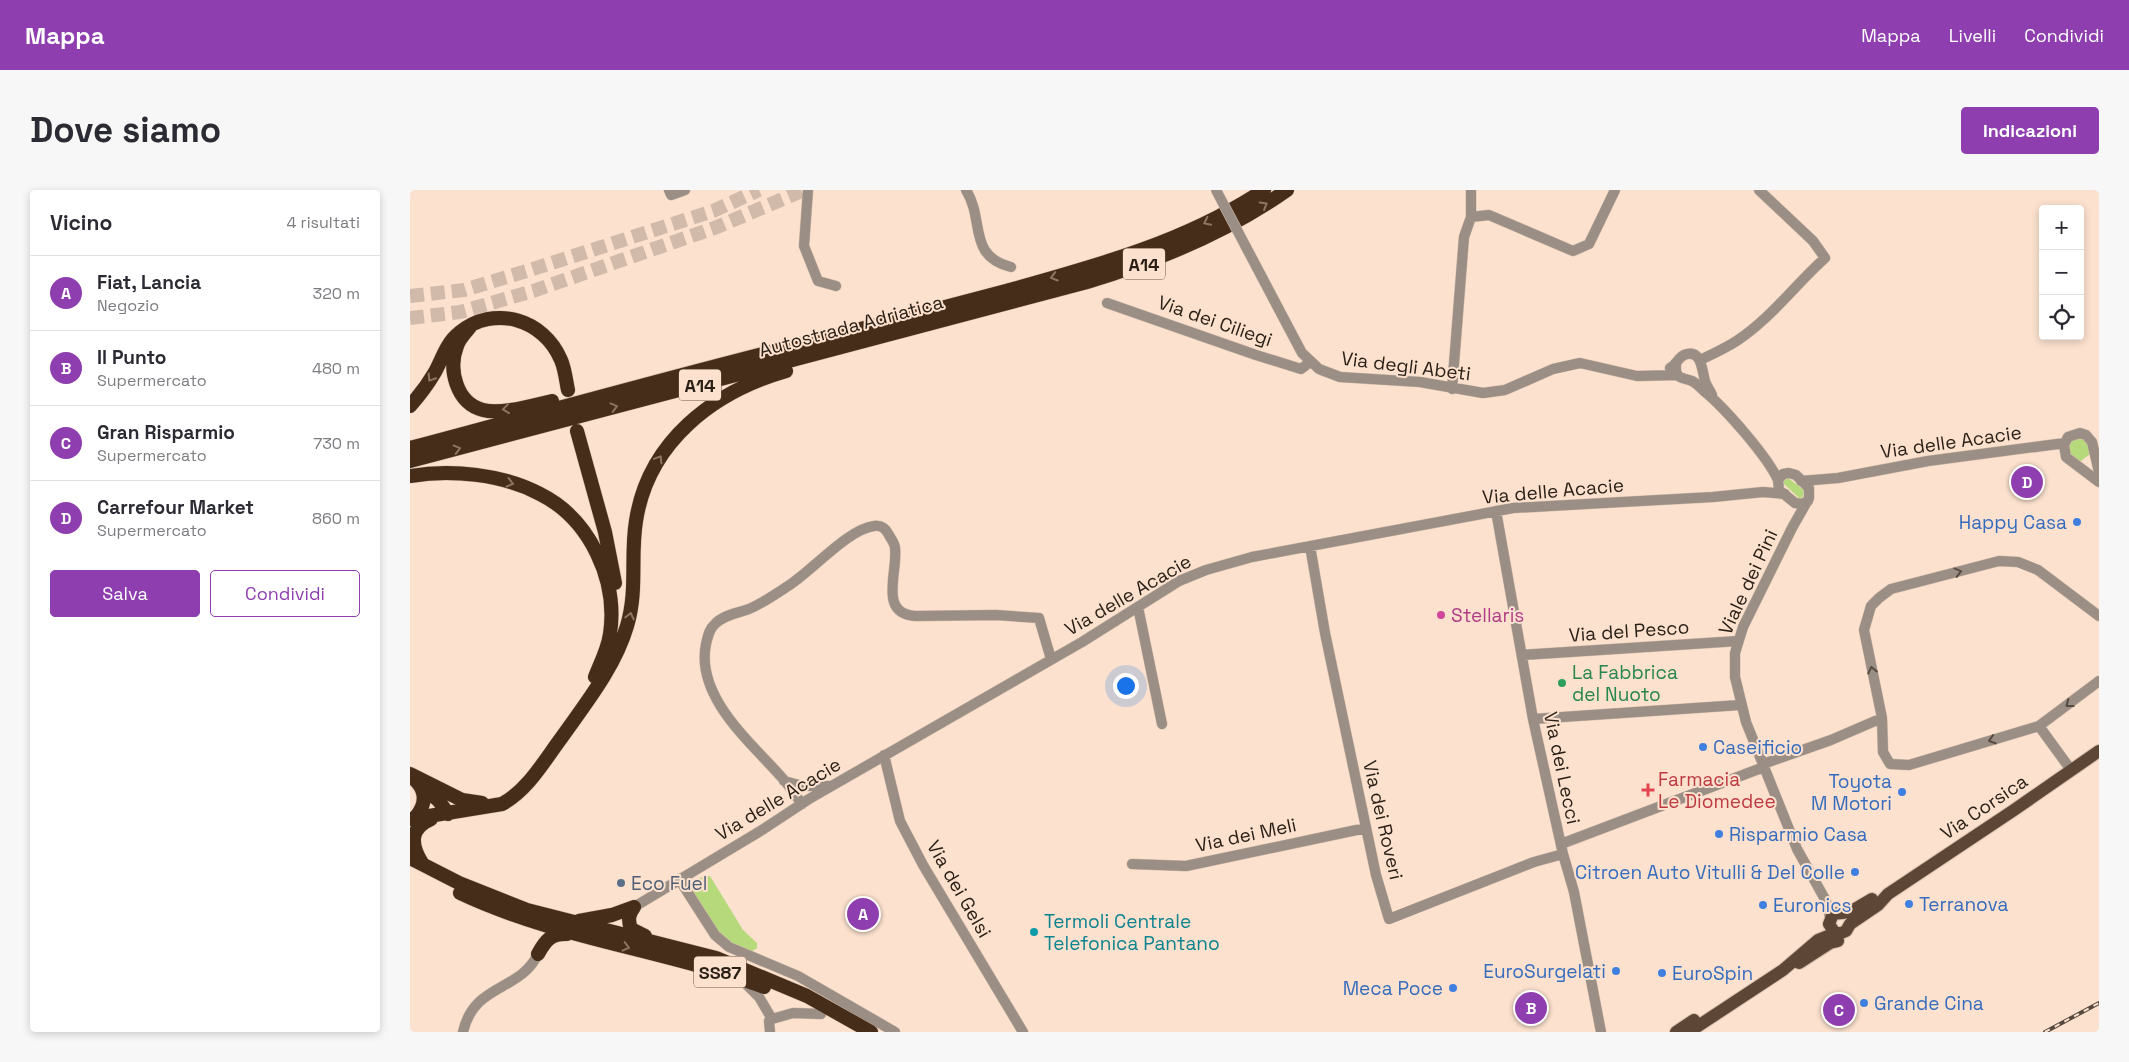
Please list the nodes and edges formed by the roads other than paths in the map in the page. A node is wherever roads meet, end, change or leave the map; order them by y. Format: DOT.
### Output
graph roads {
  1 [pos="669,190"];
  2 [pos="685,190"];
  3 [pos="808,190"];
  4 [pos="966,190"];
  5 [pos="1216,190"];
  6 [pos="1264,190"];
  7 [pos="1287,190"];
  8 [pos="1471,190"];
  9 [pos="1616,190"];
  10 [pos="1759,190"];
  11 [pos="1472,217"];
  12 [pos="1011,267"];
  13 [pos="836,286"];
  14 [pos="1107,303"];
  15 [pos="990,308"];
  16 [pos="470,327"];
  17 [pos="758,355"];
  18 [pos="1310,362"];
  19 [pos="1701,365"];
  20 [pos="1677,370"];
  21 [pos="1691,381"];
  22 [pos="1452,389"];
  23 [pos="568,390"];
  24 [pos="1714,398"];
  25 [pos="410,406"];
  26 [pos="578,431"];
  27 [pos="2099,432"];
  28 [pos="2086,435"];
  29 [pos="2065,442"];
  30 [pos="2095,446"];
  31 [pos="2040,447"];
  32 [pos="410,448"];
  33 [pos="2065,455"];
  34 [pos="410,461"];
  35 [pos="2074,463"];
  36 [pos="2099,472"];
  37 [pos="410,476"];
  38 [pos="1838,478"];
  39 [pos="1781,479"];
  40 [pos="1801,481"];
  41 [pos="2099,482"];
  42 [pos="1763,492"];
  43 [pos="1788,498"];
  44 [pos="1808,499"];
  45 [pos="1496,511"];
  46 [pos="1792,528"];
  47 [pos="1310,546"];
  48 [pos="1138,607"];
  49 [pos="2099,616"];
  50 [pos="1738,641"];
  51 [pos="1522,655"];
  52 [pos="1051,659"];
  53 [pos="598,680"];
  54 [pos="2099,681"];
  55 [pos="1740,705"];
  56 [pos="1882,718"];
  57 [pos="1533,719"];
  58 [pos="1162,724"];
  59 [pos="2038,726"];
  60 [pos="2099,751"];
  61 [pos="884,756"];
  62 [pos="1763,766"];
  63 [pos="2071,770"];
  64 [pos="414,778"];
  65 [pos="784,781"];
  66 [pos="803,786"];
  67 [pos="832,786"];
  68 [pos="445,792"];
  69 [pos="493,802"];
  70 [pos="805,802"];
  71 [pos="477,808"];
  72 [pos="791,811"];
  73 [pos="444,815"];
  74 [pos="412,819"];
  75 [pos="1366,828"];
  76 [pos="1562,849"];
  77 [pos="410,858"];
  78 [pos="1132,864"];
  79 [pos="424,866"];
  80 [pos="410,869"];
  81 [pos="679,879"];
  82 [pos="1826,902"];
  83 [pos="634,907"];
  84 [pos="1847,919"];
  85 [pos="527,921"];
  86 [pos="569,922"];
  87 [pos="1834,929"];
  88 [pos="578,935"];
  89 [pos="668,945"];
  90 [pos="538,954"];
  91 [pos="739,978"];
  92 [pos="821,1014"];
  93 [pos="772,1019"];
  94 [pos="463,1032"];
  95 [pos="770,1032"];
  96 [pos="853,1032"];
  97 [pos="871,1032"];
  98 [pos="895,1032"];
  99 [pos="1023,1032"];
  100 [pos="1601,1032"];
  101 [pos="1676,1032"];
  102 [pos="1689,1032"];
  1 -- 2 [label="street"];
  3 -- 13 [label="street"];
  4 -- 12 [label="street"];
  5 -- 18 [label="street, bridge"];
  6 -- 17 [label="highway, Autostrada Adriatica / A14, one-way"];
  15 -- 7 [label="highway, Autostrada Adriatica / A14, one-way"];
  8 -- 11 [label="street"];
  9 -- 11 [label="street"];
  10 -- 19 [label="street"];
  11 -- 22 [label="street"];
  14 -- 18 [label="street, Via dei Ciliegi"];
  34 -- 15 [label="highway, Autostrada Adriatica / A14, one-way"];
  53 -- 15 [label="highway, one-way"];
  17 -- 16 [label="highway, one-way"];
  16 -- 23 [label="highway"];
  16 -- 25 [label="highway, one-way"];
  17 -- 32 [label="highway, Autostrada Adriatica / A14"];
  18 -- 22 [label="street, Via degli Abeti"];
  19 -- 20 [label="street, Via degli Abeti"];
  19 -- 21 [label="street"];
  19 -- 24 [label="street, Via degli Abeti"];
  20 -- 21 [label="street, Via degli Abeti"];
  20 -- 22 [label="street, Via degli Abeti"];
  21 -- 24 [label="street, Via degli Abeti"];
  24 -- 39 [label="street, Via degli Abeti"];
  26 -- 53 [label="highway"];
  27 -- 28 [label="street"];
  28 -- 29 [label="street"];
  28 -- 30 [label="street"];
  29 -- 31 [label="street, Via delle Acacie"];
  29 -- 33 [label="street"];
  30 -- 35 [label="street"];
  30 -- 36 [label="street"];
  31 -- 33 [label="street, Via delle Acacie"];
  31 -- 38 [label="street, Via delle Acacie"];
  33 -- 35 [label="street"];
  35 -- 41 [label="street"];
  37 -- 53 [label="highway, one-way"];
  38 -- 40 [label="street, Via delle Acacie"];
  38 -- 44 [label="street, Via delle Acacie"];
  39 -- 40 [label="street"];
  39 -- 42 [label="street, Via delle Acacie"];
  39 -- 43 [label="street"];
  40 -- 44 [label="street"];
  42 -- 43 [label="street, Via delle Acacie"];
  42 -- 45 [label="street, Via delle Acacie"];
  43 -- 44 [label="street"];
  43 -- 46 [label="street, Viale dei Pini"];
  44 -- 46 [label="street, Viale dei Pini"];
  45 -- 47 [label="street, Via delle Acacie"];
  45 -- 51 [label="street, Via dei Lecci"];
  46 -- 50 [label="street, Viale dei Pini"];
  47 -- 48 [label="street, Via delle Acacie"];
  47 -- 75 [label="street, Via dei Roveri"];
  48 -- 52 [label="street, Via delle Acacie"];
  48 -- 58 [label="street"];
  56 -- 49 [label="street, one-way"];
  50 -- 51 [label="street, Via del Pesco"];
  50 -- 55 [label="street, Viale dei Pini"];
  51 -- 57 [label="street, Via dei Lecci"];
  52 -- 61 [label="street, Via delle Acacie"];
  52 -- 65 [label="street"];
  53 -- 69 [label="highway"];
  53 -- 71 [label="highway"];
  54 -- 59 [label="street, one-way"];
  55 -- 57 [label="street"];
  55 -- 62 [label="street, Viale dei Pini"];
  59 -- 56 [label="street, one-way"];
  56 -- 62 [label="street"];
  57 -- 76 [label="street, Via dei Lecci"];
  59 -- 63 [label="street"];
  60 -- 63 [label="main road, Via Corsica"];
  61 -- 67 [label="street, Via delle Acacie"];
  61 -- 99 [label="street, Via dei Gelsi"];
  62 -- 76 [label="street"];
  62 -- 82 [label="street, Viale dei Pini"];
  63 -- 84 [label="main road, Via Corsica"];
  64 -- 68 [label="highway"];
  64 -- 73 [label="highway"];
  64 -- 74 [label="highway"];
  65 -- 66 [label="street"];
  65 -- 70 [label="street"];
  65 -- 72 [label="street"];
  66 -- 67 [label="street"];
  66 -- 70 [label="street"];
  67 -- 70 [label="street, Via delle Acacie"];
  68 -- 69 [label="highway"];
  68 -- 73 [label="highway"];
  69 -- 71 [label="highway"];
  70 -- 72 [label="street, Via delle Acacie"];
  71 -- 73 [label="highway"];
  72 -- 81 [label="street, Via delle Acacie"];
  73 -- 74 [label="highway"];
  73 -- 79 [label="highway"];
  75 -- 76 [label="street, Via dei Roveri"];
  75 -- 78 [label="street, Via dei Meli"];
  76 -- 100 [label="street, Via dei Lecci"];
  77 -- 79 [label="highway, SS87"];
  79 -- 86 [label="highway, SS87"];
  80 -- 85 [label="highway, SS87"];
  81 -- 83 [label="street, Via delle Acacie"];
  81 -- 98 [label="street"];
  82 -- 84 [label="street, Viale dei Pini"];
  82 -- 87 [label="street, Viale dei Pini"];
  83 -- 86 [label="highway, SS87"];
  83 -- 89 [label="highway, SS87"];
  84 -- 87 [label="main road, Via Corsica"];
  84 -- 87 [label="main road, Via Corsica"];
  85 -- 88 [label="highway, SS87"];
  85 -- 90 [label="highway"];
  86 -- 89 [label="highway, SS87"];
  87 -- 101 [label="main road, Via Corsica"];
  87 -- 102 [label="main road, Via Corsica"];
  88 -- 90 [label="highway, SS87"];
  88 -- 91 [label="highway, SS87, one-way"];
  89 -- 97 [label="highway, SS87"];
  90 -- 94 [label="street"];
  91 -- 92 [label="highway, SS87"];
  91 -- 93 [label="street"];
  92 -- 93 [label="street"];
  92 -- 96 [label="highway, SS87"];
  93 -- 95 [label="street"];
}
